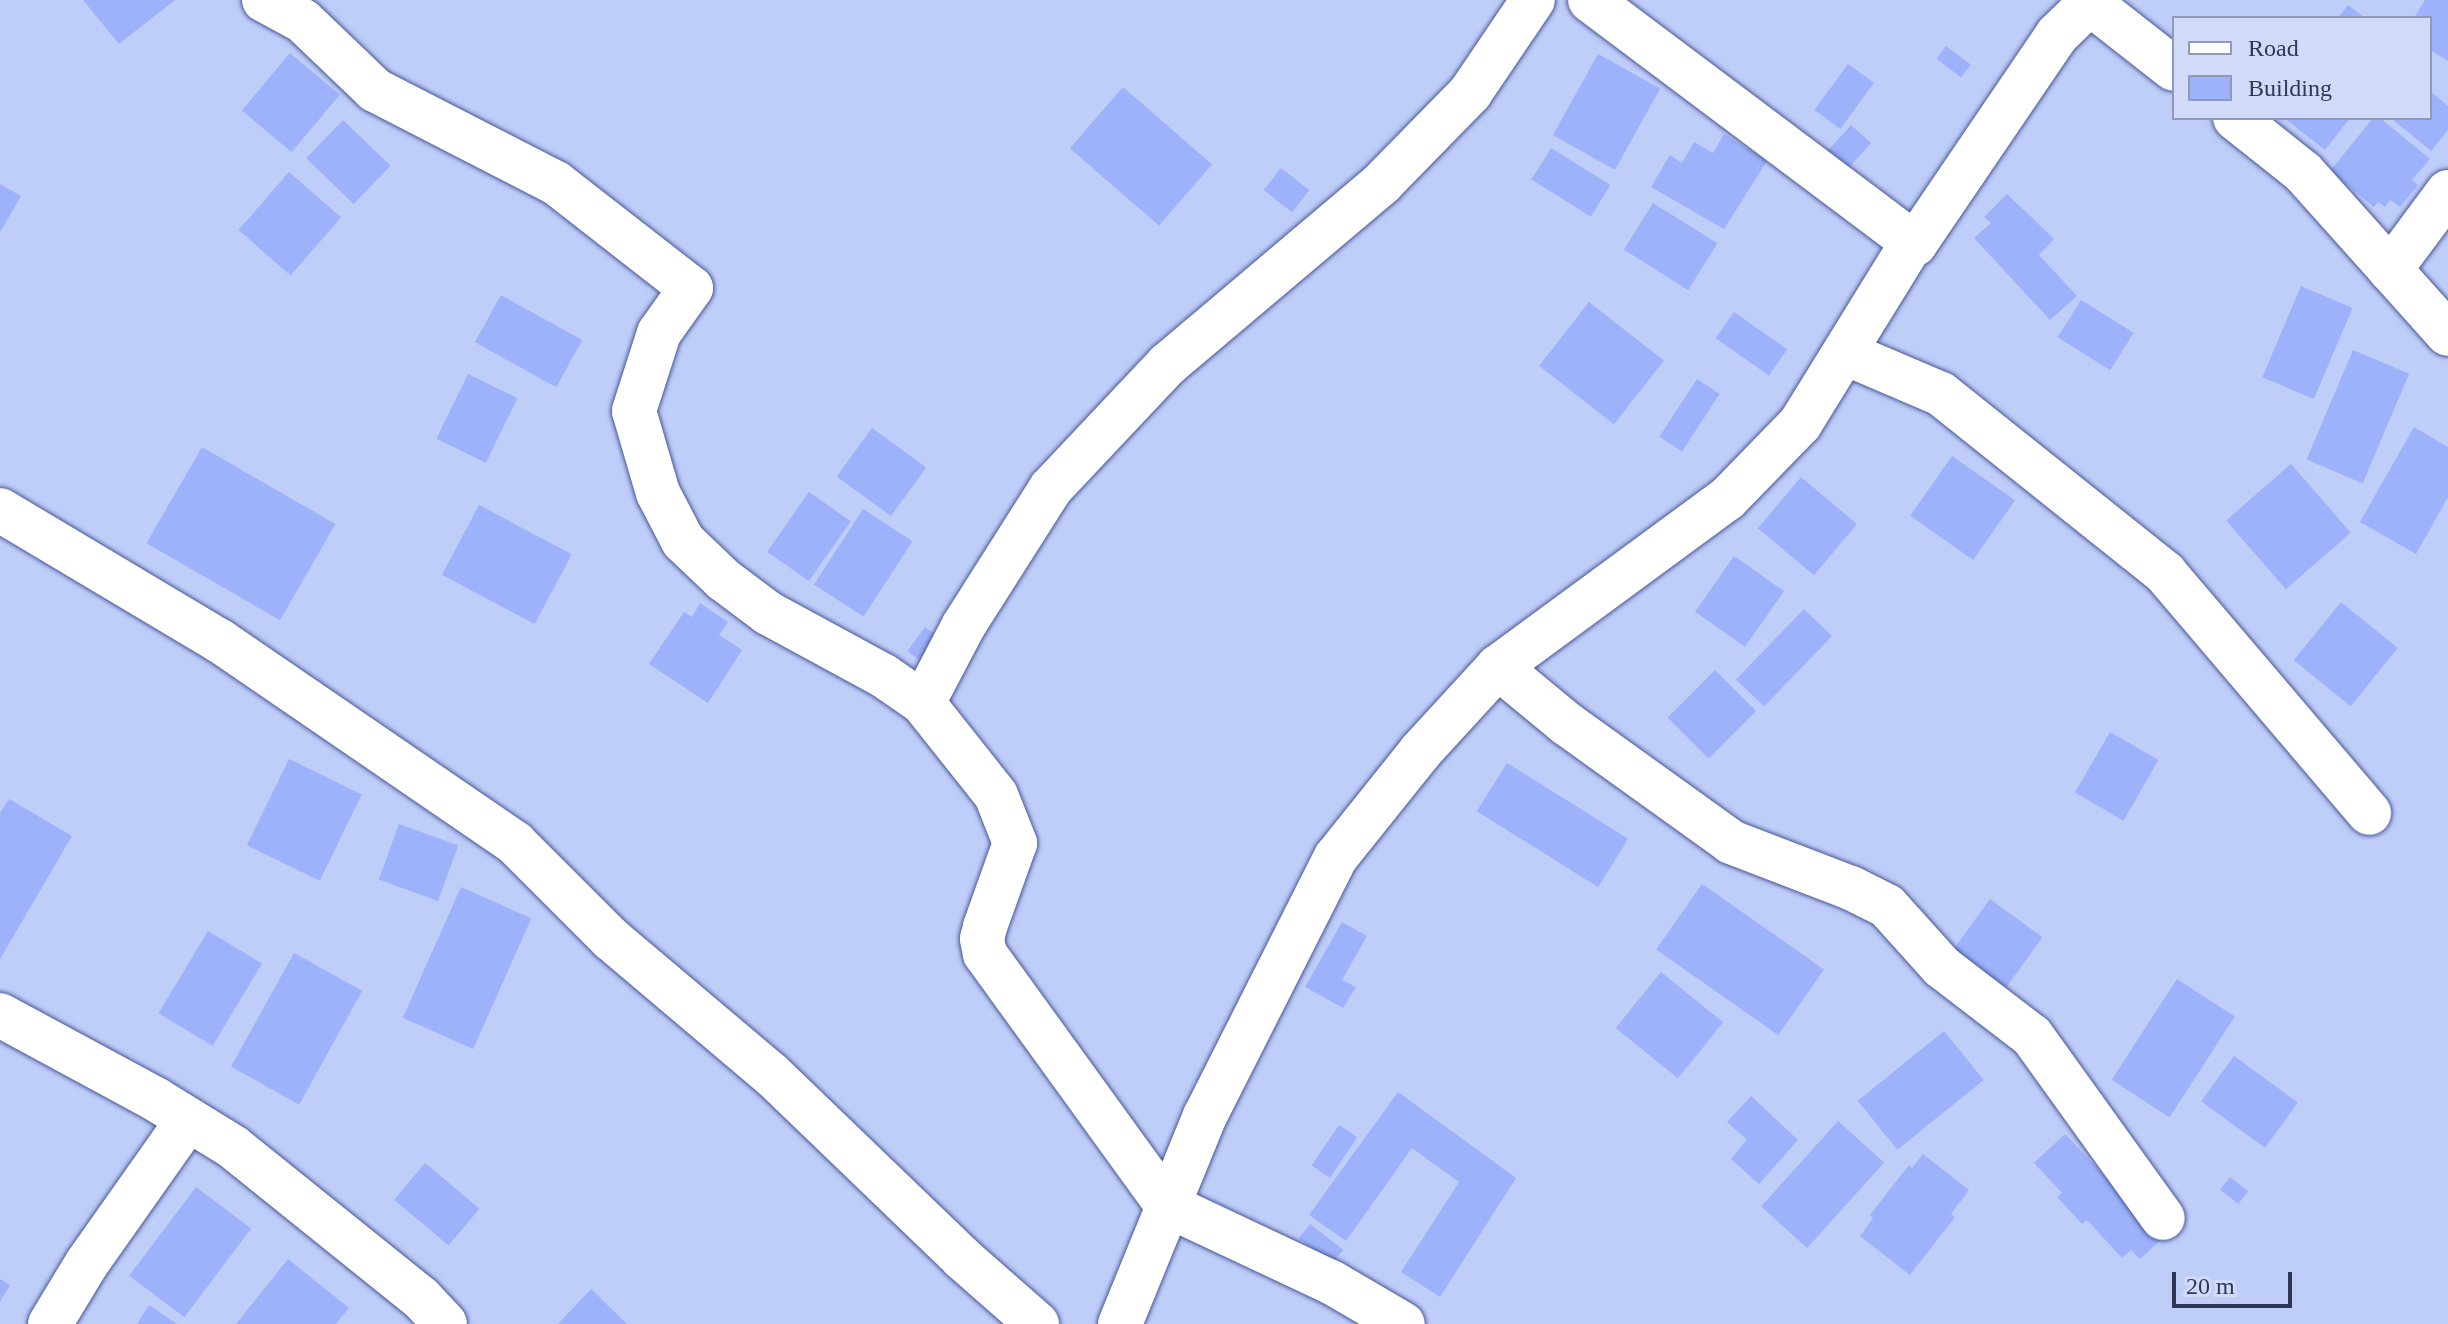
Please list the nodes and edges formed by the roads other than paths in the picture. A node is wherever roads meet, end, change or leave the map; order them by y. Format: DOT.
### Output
graph roads {
  1 [pos="264,0"];
  2 [pos="1533,0"];
  3 [pos="1590,0"];
  4 [pos="2092,2"];
  5 [pos="2172,67"];
  6 [pos="2238,120"];
  7 [pos="2448,192"];
  8 [pos="1915,244"];
  9 [pos="2390,270"];
  10 [pos="2448,334"];
  11 [pos="1845,353"];
  12 [pos="0,510"];
  13 [pos="1498,667"];
  14 [pos="923,703"];
  15 [pos="2369,813"];
  16 [pos="0,1015"];
  17 [pos="188,1120"];
  18 [pos="1167,1205"];
  19 [pos="2163,1218"];
  20 [pos="50,1324"];
  21 [pos="445,1324"];
  22 [pos="1037,1324"];
  23 [pos="1120,1324"];
  24 [pos="1403,1324"];
  1 -- 14 [label="street"];
  2 -- 14 [label="street"];
  3 -- 8 [label="street"];
  4 -- 5 [label="street"];
  4 -- 8 [label="street"];
  6 -- 9 [label="street"];
  7 -- 9 [label="street"];
  8 -- 11 [label="street"];
  9 -- 10 [label="street"];
  11 -- 13 [label="street"];
  11 -- 15 [label="street"];
  12 -- 22 [label="street"];
  13 -- 18 [label="street"];
  13 -- 19 [label="street"];
  14 -- 18 [label="street"];
  16 -- 17 [label="street"];
  17 -- 20 [label="street"];
  17 -- 21 [label="street"];
  18 -- 23 [label="street"];
  18 -- 24 [label="street"];
}
